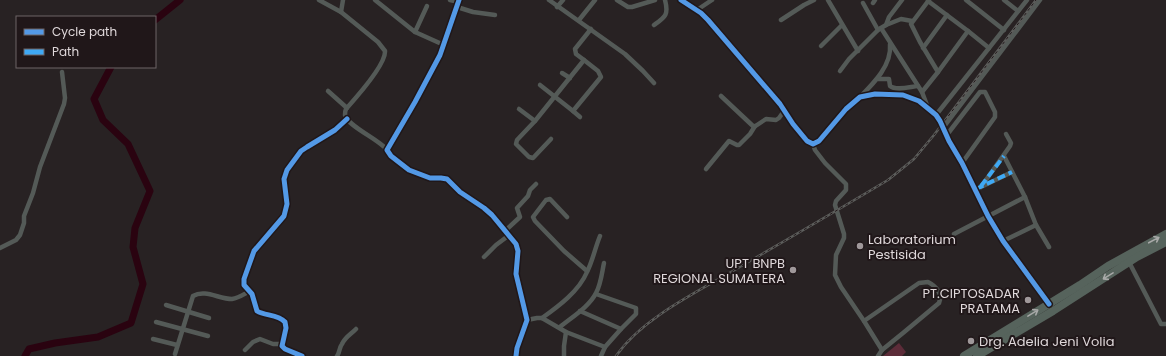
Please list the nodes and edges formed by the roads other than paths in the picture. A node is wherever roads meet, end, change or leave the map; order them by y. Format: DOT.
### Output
graph roads {
  1 [pos="319,0"];
  2 [pos="343,0"];
  3 [pos="375,0"];
  4 [pos="450,0"];
  5 [pos="549,0"];
  6 [pos="563,0"];
  7 [pos="595,0"];
  8 [pos="617,0"];
  9 [pos="655,0"];
  10 [pos="665,0"];
  11 [pos="681,0"];
  12 [pos="712,0"];
  13 [pos="814,0"];
  14 [pos="828,0"];
  15 [pos="902,0"];
  16 [pos="966,0"];
  17 [pos="1004,0"];
  18 [pos="1028,0"];
  19 [pos="1040,0"];
  20 [pos="929,1"];
  21 [pos="458,3"];
  22 [pos="863,3"];
  23 [pos="427,6"];
  24 [pos="557,7"];
  25 [pos="697,10"];
  26 [pos="1018,11"];
  27 [pos="341,12"];
  28 [pos="495,15"];
  29 [pos="946,15"];
  30 [pos="579,20"];
  31 [pos="781,20"];
  32 [pos="912,21"];
  33 [pos="886,24"];
  34 [pos="654,25"];
  35 [pos="842,25"];
  36 [pos="591,29"];
  37 [pos="880,29"];
  38 [pos="1004,30"];
  39 [pos="968,31"];
  40 [pos="415,32"];
  41 [pos="890,42"];
  42 [pos="444,45"];
  43 [pos="821,46"];
  44 [pos="923,48"];
  45 [pos="989,48"];
  46 [pos="858,51"];
  47 [pos="584,60"];
  48 [pos="840,71"];
  49 [pos="62,72"];
  50 [pos="938,72"];
  51 [pos="562,73"];
  52 [pos="570,78"];
  53 [pos="878,78"];
  54 [pos="654,83"];
  55 [pos="540,85"];
  56 [pos="918,86"];
  57 [pos="328,91"];
  58 [pos="922,92"];
  59 [pos="721,96"];
  60 [pos="555,97"];
  61 [pos="860,97"];
  62 [pos="347,108"];
  63 [pos="928,108"];
  64 [pos="519,109"];
  65 [pos="574,111"];
  66 [pos="784,111"];
  67 [pos="936,115"];
  68 [pos="580,117"];
  69 [pos="347,119"];
  70 [pos="535,121"];
  71 [pos="755,126"];
  72 [pos="943,128"];
  73 [pos="1006,134"];
  74 [pos="946,136"];
  75 [pos="551,139"];
  76 [pos="813,144"];
  77 [pos="387,150"];
  78 [pos="1004,156"];
  79 [pos="962,163"];
  80 [pos="706,169"];
  81 [pos="1012,172"];
  82 [pos="536,184"];
  83 [pos="978,188"];
  84 [pos="1025,197"];
  85 [pos="988,216"];
  86 [pos="567,217"];
  87 [pos="1036,224"];
  88 [pos="504,231"];
  89 [pos="954,234"];
  90 [pos="1166,234"];
  91 [pos="508,236"];
  92 [pos="600,236"];
  93 [pos="1003,241"];
  94 [pos="1166,242"];
  95 [pos="1049,246"];
  96 [pos="0,248"];
  97 [pos="484,257"];
  98 [pos="1129,262"];
  99 [pos="604,263"];
  100 [pos="588,272"];
  101 [pos="250,291"];
  102 [pos="596,294"];
  103 [pos="1049,304"];
  104 [pos="166,305"];
  105 [pos="580,311"];
  106 [pos="188,312"];
  107 [pos="209,318"];
  108 [pos="542,318"];
  109 [pos="527,320"];
  110 [pos="864,320"];
  111 [pos="156,322"];
  112 [pos="1166,324"];
  113 [pos="560,327"];
  114 [pos="182,329"];
  115 [pos="356,329"];
  116 [pos="621,329"];
  117 [pos="566,332"];
  118 [pos="208,336"];
  119 [pos="153,339"];
  120 [pos="282,344"];
  121 [pos="177,345"];
  122 [pos="605,347"];
  123 [pos="245,350"];
  124 [pos="882,350"];
  125 [pos="175,354"];
  126 [pos="979,355"];
  127 [pos="302,356"];
  128 [pos="337,356"];
  129 [pos="516,356"];
  130 [pos="564,356"];
  131 [pos="601,356"];
  132 [pos="878,356"];
  133 [pos="964,356"];
  1 -- 27 [label="street"];
  2 -- 27 [label="street"];
  3 -- 40 [label="street"];
  4 -- 21 [label="street"];
  5 -- 24 [label="street"];
  6 -- 24 [label="street"];
  7 -- 30 [label="street"];
  8 -- 9 [label="street"];
  10 -- 34 [label="street"];
  11 -- 25 [label="street"];
  12 -- 25 [label="street"];
  13 -- 31 [label="street"];
  14 -- 35 [label="street"];
  15 -- 33 [label="street"];
  16 -- 38 [label="street"];
  17 -- 26 [label="street"];
  18 -- 26 [label="street"];
  19 -- 72 [label="street"];
  20 -- 29 [label="street"];
  20 -- 32 [label="street"];
  21 -- 28 [label="street"];
  21 -- 42 [label="street"];
  22 -- 37 [label="street"];
  23 -- 40 [label="street"];
  24 -- 30 [label="street"];
  25 -- 66 [label="street"];
  26 -- 38 [label="street"];
  27 -- 62 [label="street"];
  29 -- 39 [label="street"];
  29 -- 44 [label="street"];
  30 -- 36 [label="street"];
  32 -- 33 [label="street"];
  32 -- 44 [label="street"];
  33 -- 37 [label="street"];
  35 -- 43 [label="street"];
  35 -- 46 [label="street"];
  36 -- 47 [label="street"];
  36 -- 54 [label="street"];
  37 -- 41 [label="street"];
  37 -- 46 [label="street"];
  38 -- 45 [label="street"];
  39 -- 45 [label="street"];
  39 -- 50 [label="street"];
  40 -- 42 [label="street"];
  41 -- 53 [label="street"];
  41 -- 56 [label="street"];
  42 -- 77 [label="street"];
  44 -- 50 [label="street"];
  45 -- 67 [label="street"];
  46 -- 48 [label="street"];
  47 -- 52 [label="street"];
  47 -- 65 [label="street"];
  49 -- 96 [label="street"];
  50 -- 58 [label="street"];
  51 -- 52 [label="street"];
  52 -- 60 [label="street"];
  53 -- 56 [label="street"];
  53 -- 61 [label="street"];
  55 -- 60 [label="street"];
  56 -- 58 [label="street"];
  57 -- 62 [label="street"];
  58 -- 63 [label="street"];
  59 -- 71 [label="street"];
  60 -- 65 [label="street"];
  60 -- 70 [label="street"];
  61 -- 63 [label="street"];
  61 -- 76 [label="street"];
  62 -- 69 [label="street"];
  63 -- 67 [label="street"];
  64 -- 70 [label="street"];
  65 -- 68 [label="street"];
  66 -- 71 [label="street"];
  66 -- 76 [label="street"];
  67 -- 72 [label="street"];
  69 -- 77 [label="street"];
  69 -- 101 [label="street"];
  70 -- 75 [label="street"];
  71 -- 80 [label="street"];
  72 -- 74 [label="street"];
  73 -- 78 [label="street"];
  74 -- 79 [label="street"];
  74 -- 79 [label="street"];
  76 -- 110 [label="street"];
  77 -- 88 [label="street"];
  78 -- 81 [label="street"];
  78 -- 83 [label="street"];
  79 -- 83 [label="street"];
  81 -- 83 [label="street"];
  81 -- 84 [label="street"];
  82 -- 88 [label="street"];
  83 -- 85 [label="street"];
  84 -- 85 [label="street"];
  84 -- 87 [label="street"];
  85 -- 89 [label="street"];
  85 -- 93 [label="street"];
  86 -- 100 [label="street"];
  87 -- 93 [label="street"];
  87 -- 95 [label="street"];
  88 -- 91 [label="street"];
  103 -- 90 [label="highway, one-way"];
  91 -- 97 [label="street"];
  91 -- 109 [label="street"];
  92 -- 100 [label="street"];
  93 -- 103 [label="street"];
  94 -- 98 [label="highway"];
  98 -- 112 [label="street"];
  98 -- 126 [label="highway, one-way"];
  99 -- 102 [label="street"];
  100 -- 108 [label="street"];
  101 -- 106 [label="street"];
  101 -- 120 [label="street"];
  102 -- 105 [label="street"];
  102 -- 116 [label="street"];
  133 -- 103 [label="highway, one-way"];
  104 -- 106 [label="street"];
  105 -- 113 [label="street"];
  105 -- 116 [label="street"];
  106 -- 107 [label="street"];
  106 -- 114 [label="street"];
  108 -- 109 [label="street"];
  108 -- 113 [label="street"];
  109 -- 129 [label="street"];
  110 -- 124 [label="street"];
  110 -- 124 [label="street"];
  111 -- 114 [label="street"];
  113 -- 117 [label="street"];
  114 -- 118 [label="street"];
  114 -- 121 [label="street"];
  115 -- 128 [label="street"];
  116 -- 122 [label="street"];
  117 -- 122 [label="street"];
  117 -- 130 [label="street"];
  119 -- 121 [label="street"];
  120 -- 123 [label="street"];
  120 -- 127 [label="street"];
  121 -- 125 [label="street"];
  122 -- 131 [label="street"];
  124 -- 132 [label="street"];
}
